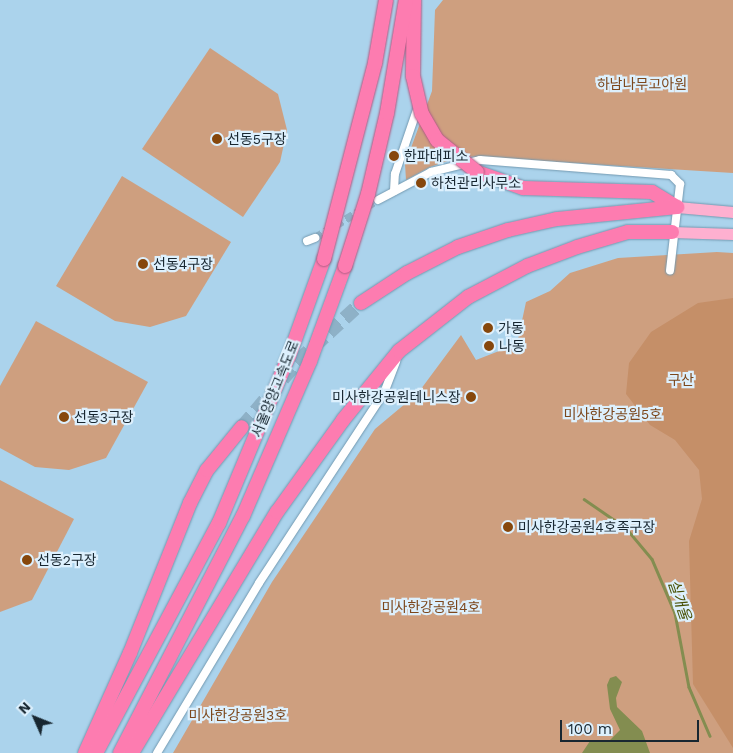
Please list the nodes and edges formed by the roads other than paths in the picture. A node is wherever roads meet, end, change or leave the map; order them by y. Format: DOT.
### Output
graph roads {
  1 [pos="386,0"];
  2 [pos="406,0"];
  3 [pos="414,0"];
  4 [pos="423,93"];
  5 [pos="394,191"];
  6 [pos="378,200"];
  7 [pos="678,207"];
  8 [pos="733,212"];
  9 [pos="672,232"];
  10 [pos="733,234"];
  11 [pos="670,270"];
  12 [pos="362,303"];
  13 [pos="399,351"];
  14 [pos="242,427"];
  15 [pos="85,753"];
  16 [pos="96,753"];
  17 [pos="120,753"];
  18 [pos="132,753"];
  19 [pos="157,753"];
  1 -- 16 [label="highway, 서울양양고속도로, bridge"];
  2 -- 17 [label="highway, 서울양양고속도로, bridge"];
  3 -- 7 [label="highway, bridge"];
  4 -- 5 [label="street"];
  5 -- 6 [label="street"];
  5 -- 7 [label="street"];
  7 -- 8 [label="main road"];
  7 -- 9 [label="street"];
  7 -- 12 [label="highway"];
  9 -- 10 [label="main road"];
  9 -- 11 [label="street"];
  9 -- 13 [label="highway"];
  13 -- 18 [label="highway"];
  13 -- 19 [label="street"];
  14 -- 15 [label="highway"];
}
